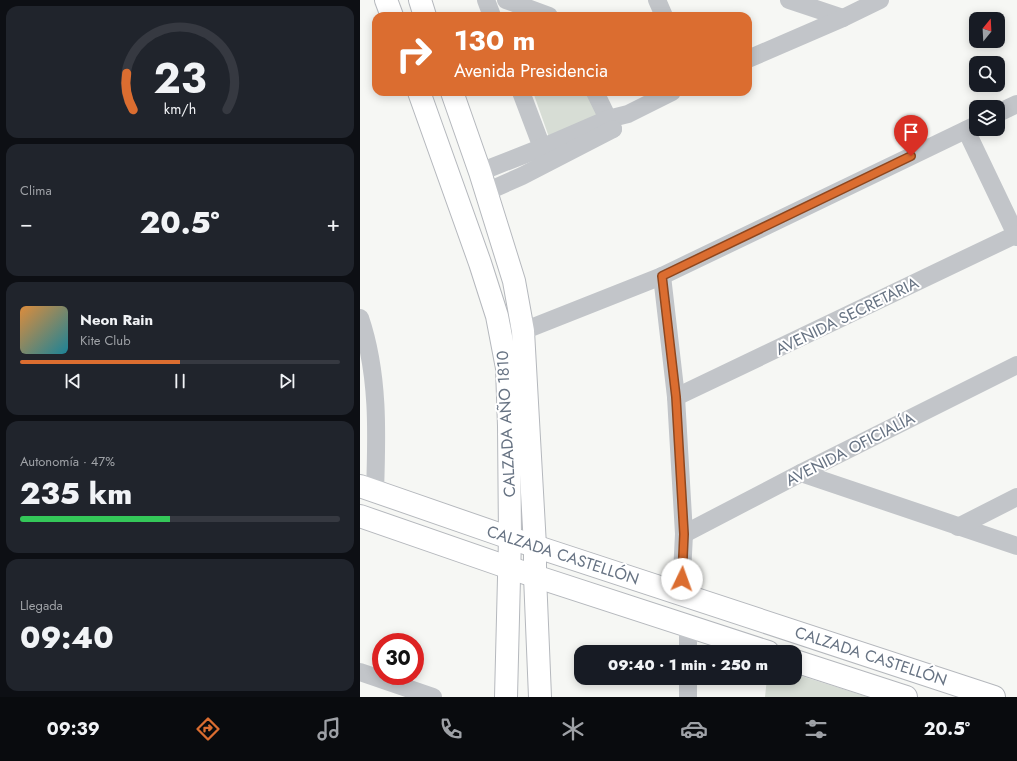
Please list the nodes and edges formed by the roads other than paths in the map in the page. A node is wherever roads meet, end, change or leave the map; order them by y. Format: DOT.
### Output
graph roads {
  1 [pos="386,0"];
  2 [pos="420,0"];
  3 [pos="486,0"];
  4 [pos="506,0"];
  5 [pos="657,0"];
  6 [pos="789,0"];
  7 [pos="880,0"];
  8 [pos="390,12"];
  9 [pos="424,12"];
  10 [pos="490,12"];
  11 [pos="538,12"];
  12 [pos="662,12"];
  13 [pos="843,18"];
  14 [pos="752,56"];
  15 [pos="420,96"];
  16 [pos="453,96"];
  17 [pos="523,96"];
  18 [pos="597,96"];
  19 [pos="664,96"];
  20 [pos="1017,104"];
  21 [pos="1005,110"];
  22 [pos="610,124"];
  23 [pos="969,128"];
  24 [pos="975,136"];
  25 [pos="545,155"];
  26 [pos="483,182"];
  27 [pos="1017,235"];
  28 [pos="662,276"];
  29 [pos="360,318"];
  30 [pos="523,331"];
  31 [pos="501,336"];
  32 [pos="1017,365"];
  33 [pos="676,397"];
  34 [pos="519,426"];
  35 [pos="801,473"];
  36 [pos="368,489"];
  37 [pos="1017,497"];
  38 [pos="360,516"];
  39 [pos="958,527"];
  40 [pos="684,534"];
  41 [pos="510,538"];
  42 [pos="535,546"];
  43 [pos="1017,546"];
  44 [pos="510,568"];
  45 [pos="535,576"];
  46 [pos="681,594"];
  47 [pos="688,626"];
  48 [pos="688,645"];
  49 [pos="746,645"];
  50 [pos="802,663"];
  51 [pos="360,672"];
  52 [pos="688,685"];
  53 [pos="433,697"];
  54 [pos="506,697"];
  55 [pos="540,697"];
  56 [pos="688,697"];
  57 [pos="906,697"];
  58 [pos="994,697"];
  1 -- 8 [label="street"];
  2 -- 9 [label="street"];
  3 -- 10 [label="street"];
  4 -- 11 [label="street"];
  5 -- 12 [label="street"];
  6 -- 13 [label="street"];
  7 -- 13 [label="street"];
  13 -- 14 [label="street"];
  15 -- 31 [label="street, CALZADA AÑO 1810"];
  16 -- 26 [label="street, CALZADA AÑO 1810"];
  17 -- 25 [label="street"];
  18 -- 22 [label="street"];
  19 -- 22 [label="street"];
  20 -- 21 [label="street"];
  22 -- 25 [label="street"];
  23 -- 28 [label="street"];
  24 -- 27 [label="street"];
  25 -- 26 [label="street"];
  26 -- 30 [label="street, CALZADA AÑO 1810"];
  27 -- 33 [label="street, AVENIDA SECRETARIA"];
  28 -- 30 [label="street"];
  28 -- 33 [label="street"];
  29 -- 36 [label="street"];
  30 -- 31 [label="street"];
  30 -- 34 [label="street, CALZADA AÑO 1810"];
  31 -- 34 [label="street, CALZADA AÑO 1810"];
  32 -- 35 [label="street, AVENIDA OFICIALÍA"];
  33 -- 40 [label="street"];
  34 -- 41 [label="street, CALZADA AÑO 1810"];
  34 -- 42 [label="street, CALZADA AÑO 1810"];
  35 -- 39 [label="street"];
  35 -- 40 [label="street, AVENIDA OFICIALÍA"];
  36 -- 41 [label="street, CALZADA CASTELLÓN"];
  37 -- 39 [label="street"];
  38 -- 44 [label="street, CALZADA CASTELLÓN"];
  39 -- 43 [label="street"];
  40 -- 46 [label="street"];
  41 -- 42 [label="street, CALZADA CASTELLÓN"];
  41 -- 44 [label="street, CALZADA AÑO 1810"];
  42 -- 45 [label="street, CALZADA AÑO 1810"];
  42 -- 46 [label="street, CALZADA CASTELLÓN"];
  44 -- 45 [label="street, CALZADA CASTELLÓN"];
  44 -- 54 [label="street, CALZADA AÑO 1810"];
  45 -- 47 [label="street, CALZADA CASTELLÓN"];
  45 -- 55 [label="street, CALZADA AÑO 1810"];
  46 -- 58 [label="street, CALZADA CASTELLÓN"];
  47 -- 48 [label="street"];
  47 -- 49 [label="street, CALZADA CASTELLÓN"];
  50 -- 57 [label="street, CALZADA CASTELLÓN"];
  51 -- 53 [label="street"];
  52 -- 56 [label="street"];
}
